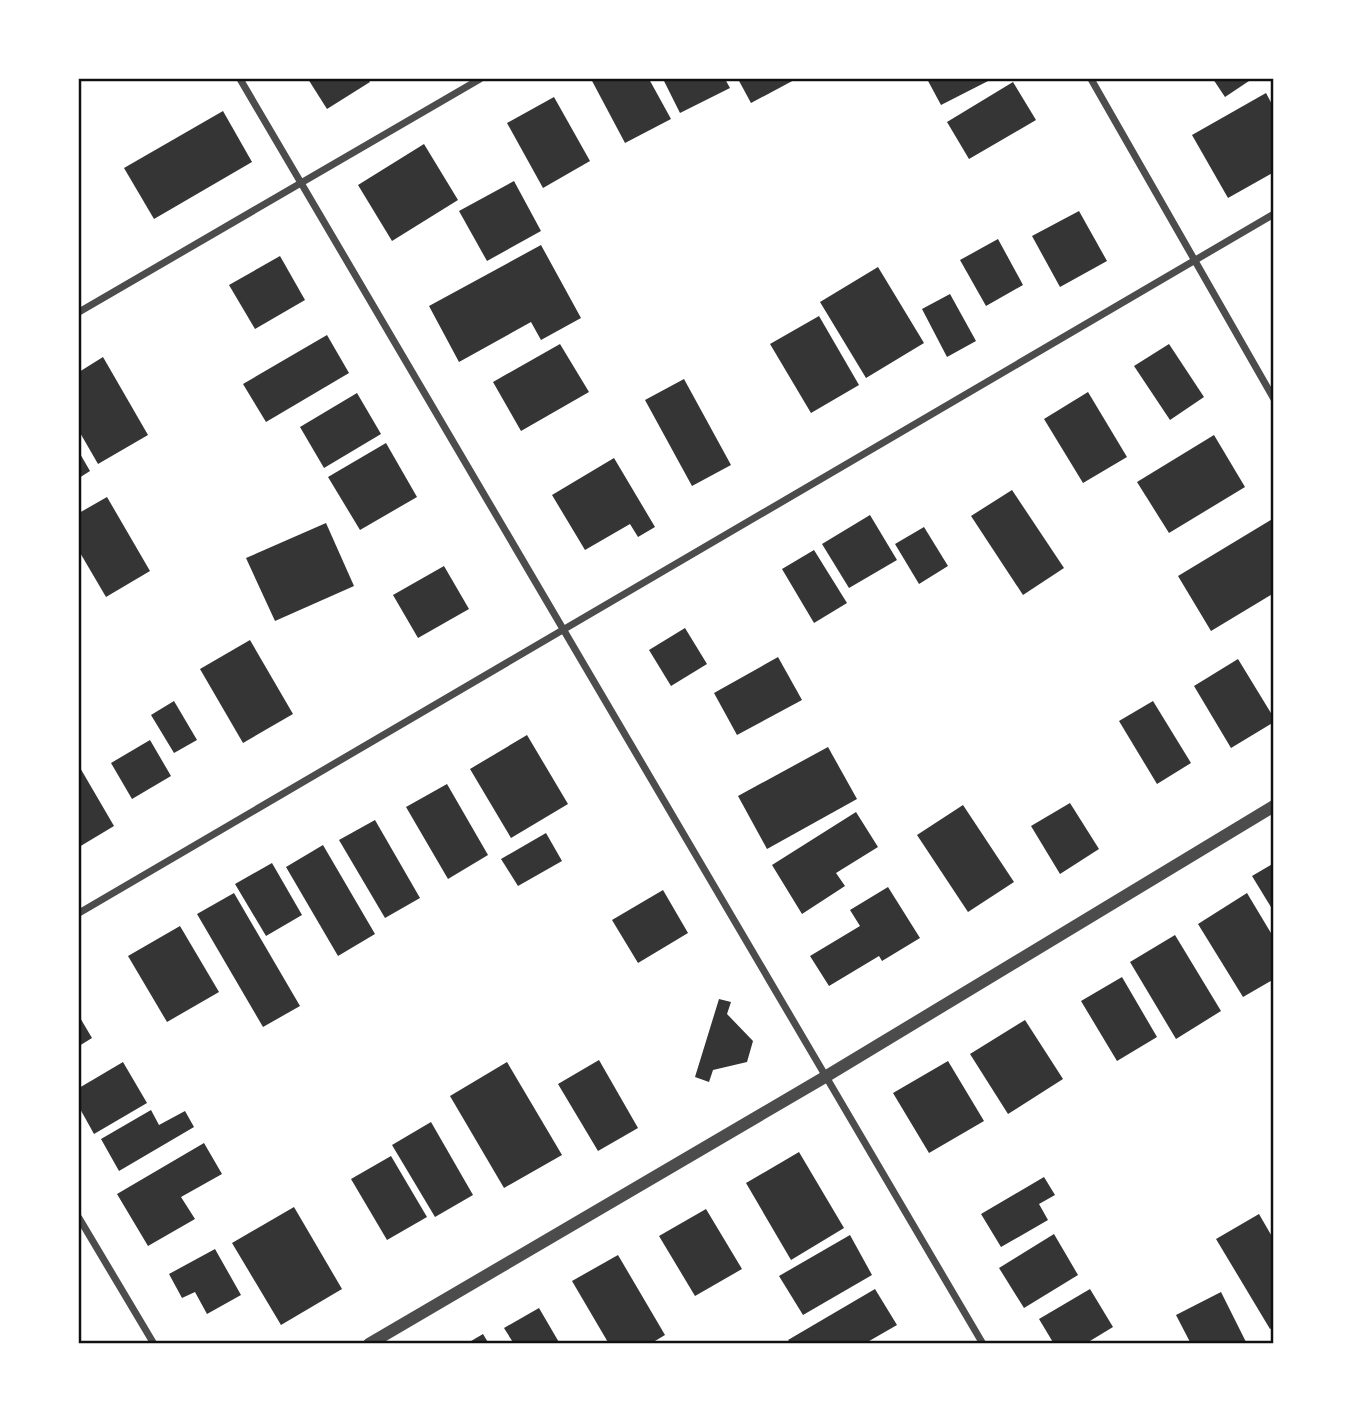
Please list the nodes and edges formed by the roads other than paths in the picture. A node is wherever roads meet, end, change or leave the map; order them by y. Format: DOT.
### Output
graph roads {
  1 [pos="240,79"];
  2 [pos="480,79"];
  3 [pos="1091,79"];
  4 [pos="301,181"];
  5 [pos="1274,214"];
  6 [pos="1195,260"];
  7 [pos="79,312"];
  8 [pos="1274,399"];
  9 [pos="565,629"];
  10 [pos="1274,806"];
  11 [pos="79,913"];
  12 [pos="825,1077"];
  13 [pos="79,1218"];
  14 [pos="154,1344"];
  15 [pos="369,1344"];
  16 [pos="983,1344"];
  1 -- 4 [label="street"];
  2 -- 4 [label="street"];
  3 -- 6 [label="street"];
  4 -- 7 [label="street"];
  4 -- 9 [label="street"];
  5 -- 6 [label="street"];
  6 -- 8 [label="street"];
  6 -- 9 [label="street"];
  9 -- 11 [label="street"];
  9 -- 12 [label="street"];
  10 -- 12 [label="street"];
  12 -- 15 [label="street"];
  12 -- 16 [label="street"];
  13 -- 14 [label="street"];
}
